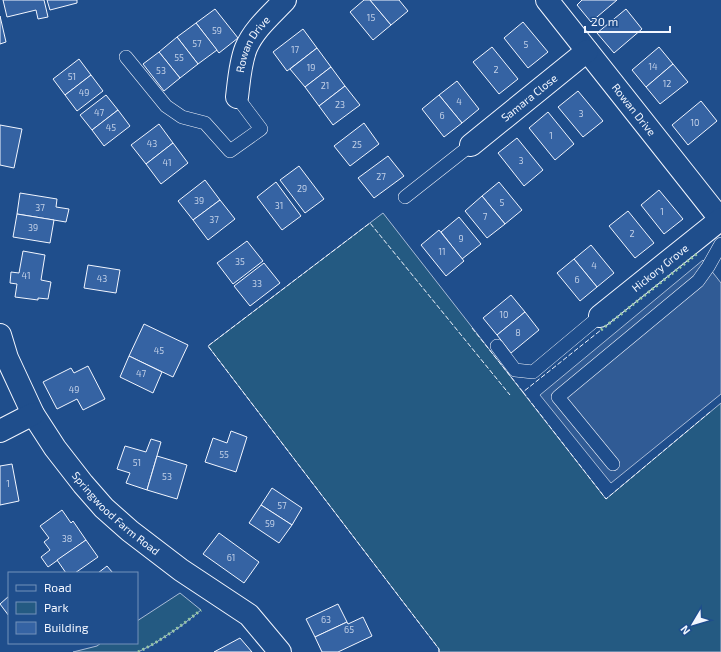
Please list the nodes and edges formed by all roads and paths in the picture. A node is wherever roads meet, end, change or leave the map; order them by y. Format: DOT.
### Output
graph roads {
  1 [pos="285,0"];
  2 [pos="547,0"];
  3 [pos="587,51"];
  4 [pos="126,57"];
  5 [pos="237,97"];
  6 [pos="471,145"];
  7 [pos="405,197"];
  8 [pos="721,220"];
  9 [pos="721,244"];
  10 [pos="600,316"];
  11 [pos="0,335"];
  12 [pos="497,346"];
  13 [pos="33,414"];
  14 [pos="0,431"];
  15 [pos="613,464"];
  16 [pos="280,652"];
  1 -- 5 [label="street, Rowan Drive"];
  2 -- 3 [label="street, Rowan Drive"];
  3 -- 6 [label="street, Samara Close"];
  3 -- 8 [label="street, Rowan Drive"];
  4 -- 5 [label="lane"];
  6 -- 7 [label="lane"];
  8 -- 10 [label="street, Hickory Grove"];
  9 -- 15 [label="lane"];
  10 -- 12 [label="lane"];
  11 -- 13 [label="street, Springwood Farm Road"];
  13 -- 14 [label="street"];
  13 -- 16 [label="street, Springwood Farm Road"];
}
